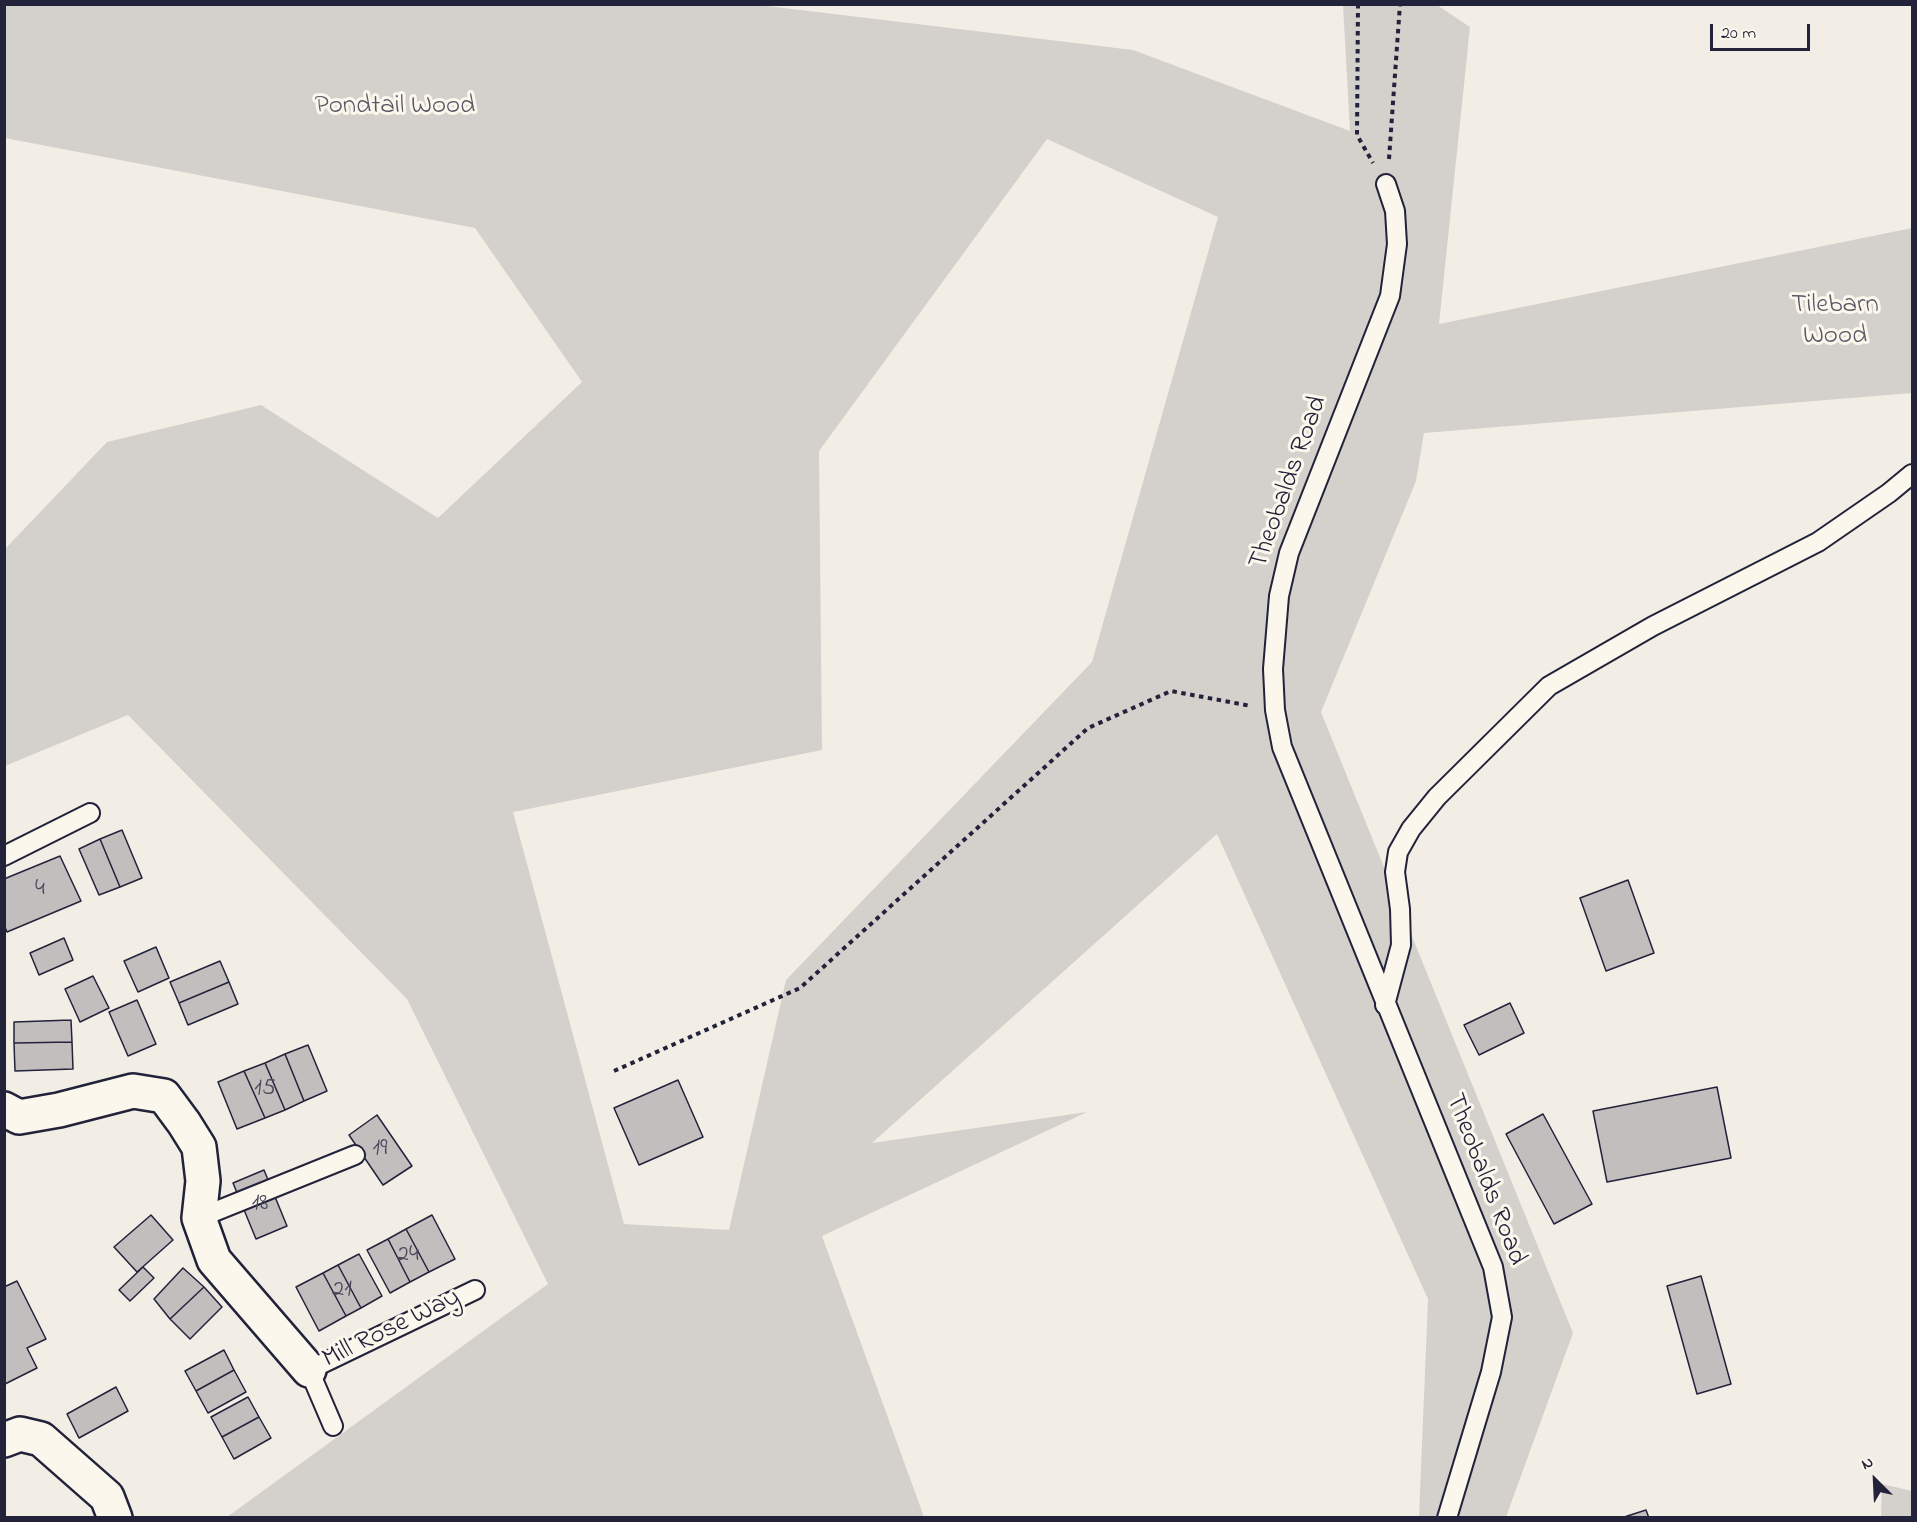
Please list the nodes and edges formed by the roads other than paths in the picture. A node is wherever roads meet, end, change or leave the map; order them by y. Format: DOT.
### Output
graph roads {
  1 [pos="1386,184"];
  2 [pos="1912,474"];
  3 [pos="90,813"];
  4 [pos="4,856"];
  5 [pos="1385,1005"];
  6 [pos="4,1109"];
  7 [pos="356,1155"];
  8 [pos="199,1218"];
  9 [pos="475,1290"];
  10 [pos="309,1370"];
  11 [pos="333,1426"];
  12 [pos="4,1440"];
  13 [pos="115,1518"];
  14 [pos="1447,1518"];
  1 -- 5 [label="lane, Theobalds Road"];
  2 -- 5 [label="lane"];
  3 -- 4 [label="lane"];
  5 -- 14 [label="lane, Theobalds Road"];
  6 -- 8 [label="street, Mill Rose Way"];
  7 -- 8 [label="lane"];
  8 -- 10 [label="street, Mill Rose Way"];
  9 -- 10 [label="lane, Mill Rose Way"];
  10 -- 11 [label="lane, Mill Rose Way"];
  12 -- 13 [label="street"];
}
